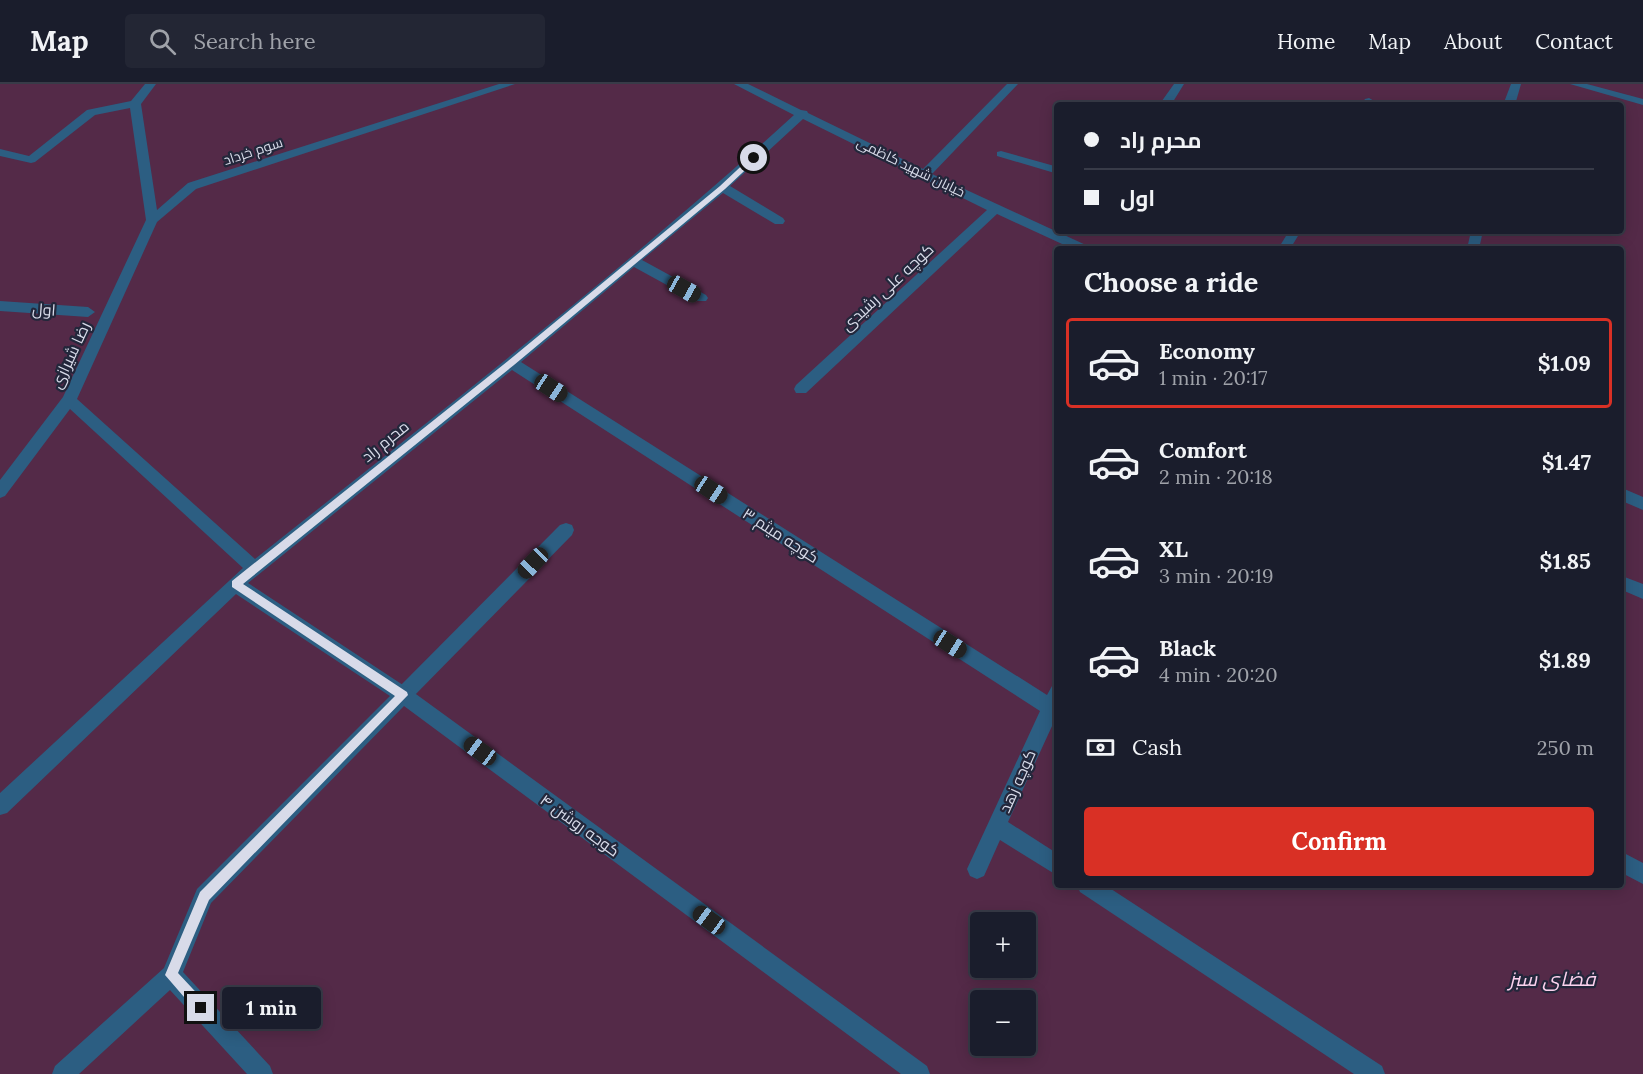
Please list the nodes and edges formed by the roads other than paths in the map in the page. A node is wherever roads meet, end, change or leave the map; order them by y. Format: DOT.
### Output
graph roads {
  1 [pos="151,84"];
  2 [pos="510,84"];
  3 [pos="739,84"];
  4 [pos="1013,84"];
  5 [pos="1179,84"];
  6 [pos="1516,84"];
  7 [pos="1575,84"];
  8 [pos="1167,102"];
  9 [pos="1510,102"];
  10 [pos="1643,102"];
  11 [pos="135,104"];
  12 [pos="803,113"];
  13 [pos="0,152"];
  14 [pos="1001,154"];
  15 [pos="1054,170"];
  16 [pos="925,174"];
  17 [pos="722,187"];
  18 [pos="995,209"];
  19 [pos="152,220"];
  20 [pos="779,221"];
  21 [pos="1077,234"];
  22 [pos="1071,243"];
  23 [pos="1078,246"];
  24 [pos="633,261"];
  25 [pos="701,298"];
  26 [pos="0,306"];
  27 [pos="88,312"];
  28 [pos="511,363"];
  29 [pos="801,389"];
  30 [pos="69,400"];
  31 [pos="3,485"];
  32 [pos="1624,495"];
  33 [pos="1643,504"];
  34 [pos="566,530"];
  35 [pos="255,569"];
  36 [pos="235,584"];
  37 [pos="1624,584"];
  38 [pos="1643,592"];
  39 [pos="403,695"];
  40 [pos="1054,700"];
  41 [pos="0,806"];
  42 [pos="997,826"];
  43 [pos="1054,863"];
  44 [pos="1624,863"];
  45 [pos="977,869"];
  46 [pos="1643,874"];
  47 [pos="1092,888"];
  48 [pos="171,975"];
  49 [pos="63,1074"];
  50 [pos="262,1074"];
  51 [pos="919,1074"];
  52 [pos="1374,1074"];
  1 -- 11 [label="street"];
  2 -- 19 [label="street, سوم خرداد"];
  3 -- 12 [label="street, خیابان شهید کاظمی"];
  4 -- 16 [label="street"];
  5 -- 8 [label="street"];
  6 -- 9 [label="street"];
  7 -- 10 [label="street"];
  11 -- 13 [label="street"];
  11 -- 19 [label="street"];
  12 -- 16 [label="street, خیابان شهید کاظمی"];
  12 -- 17 [label="street, محرم راد"];
  14 -- 15 [label="street"];
  16 -- 18 [label="street, خیابان شهید کاظمی"];
  17 -- 20 [label="street"];
  17 -- 24 [label="street, محرم راد"];
  18 -- 22 [label="street, خیابان شهید کاظمی"];
  18 -- 29 [label="street, کوچه علی رشیدی"];
  19 -- 30 [label="street, رضا شیرازی"];
  21 -- 22 [label="street"];
  22 -- 23 [label="street, خیابان شهید کاظمی"];
  24 -- 25 [label="street"];
  24 -- 28 [label="street, محرم راد"];
  26 -- 27 [label="street, اول"];
  28 -- 35 [label="street, محرم راد"];
  28 -- 40 [label="street, کوچه میثم ۳"];
  30 -- 31 [label="street, رضا شیرازی"];
  30 -- 35 [label="street"];
  32 -- 33 [label="street"];
  34 -- 39 [label="street"];
  35 -- 36 [label="street, محرم راد"];
  36 -- 39 [label="street, کوجه روشن ۴"];
  36 -- 41 [label="street, محرم راد"];
  37 -- 38 [label="street"];
  39 -- 48 [label="street"];
  39 -- 51 [label="street, کوجه روشن ۴"];
  40 -- 42 [label="street, کوچه زهد"];
  42 -- 43 [label="street"];
  42 -- 45 [label="street, کوچه زهد"];
  44 -- 46 [label="street"];
  47 -- 52 [label="street"];
  48 -- 49 [label="street"];
  48 -- 50 [label="street"];
}
